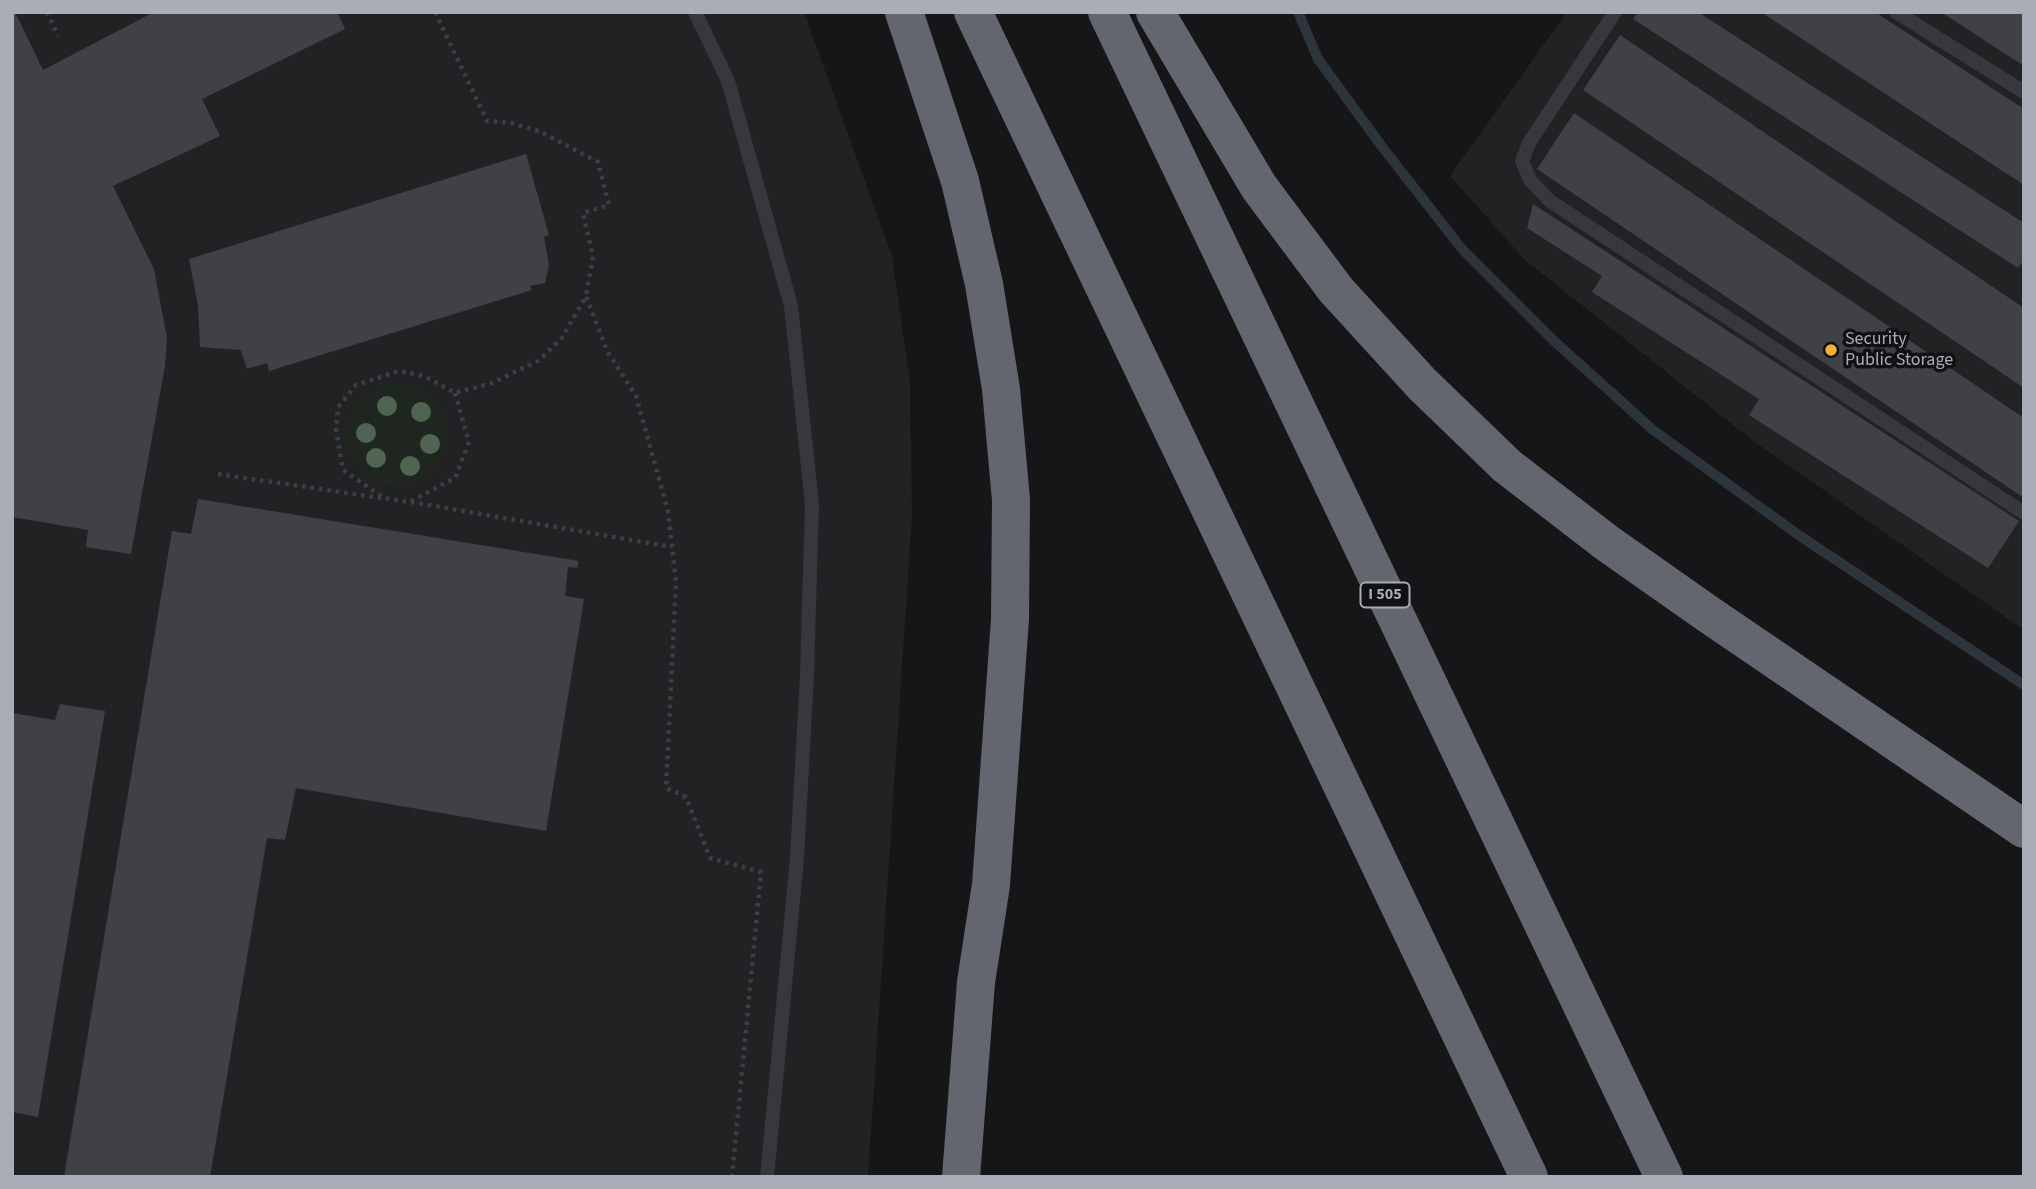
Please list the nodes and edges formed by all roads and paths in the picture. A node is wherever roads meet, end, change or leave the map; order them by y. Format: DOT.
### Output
graph roads {
  1 [pos="47,12"];
  2 [pos="435,12"];
  3 [pos="695,12"];
  4 [pos="904,12"];
  5 [pos="973,12"];
  6 [pos="1107,12"];
  7 [pos="1155,12"];
  8 [pos="1615,12"];
  9 [pos="1896,12"];
  10 [pos="58,36"];
  11 [pos="2024,93"];
  12 [pos="586,296"];
  13 [pos="454,393"];
  14 [pos="218,474"];
  15 [pos="409,502"];
  16 [pos="2024,513"];
  17 [pos="672,547"];
  18 [pos="2024,829"];
  19 [pos="732,1177"];
  20 [pos="767,1177"];
  21 [pos="961,1177"];
  22 [pos="1528,1177"];
  23 [pos="1664,1177"];
  1 -- 10 [label="path"];
  2 -- 12 [label="path"];
  3 -- 20 [label="lane"];
  4 -- 21 [label="highway"];
  5 -- 22 [label="highway"];
  6 -- 23 [label="highway, I 505"];
  7 -- 18 [label="highway"];
  8 -- 16 [label="lane"];
  9 -- 11 [label="lane"];
  12 -- 13 [label="path"];
  12 -- 17 [label="path"];
  13 -- 15 [label="path"];
  13 -- 15 [label="path"];
  14 -- 15 [label="path"];
  15 -- 17 [label="path"];
  17 -- 19 [label="path"];
}
